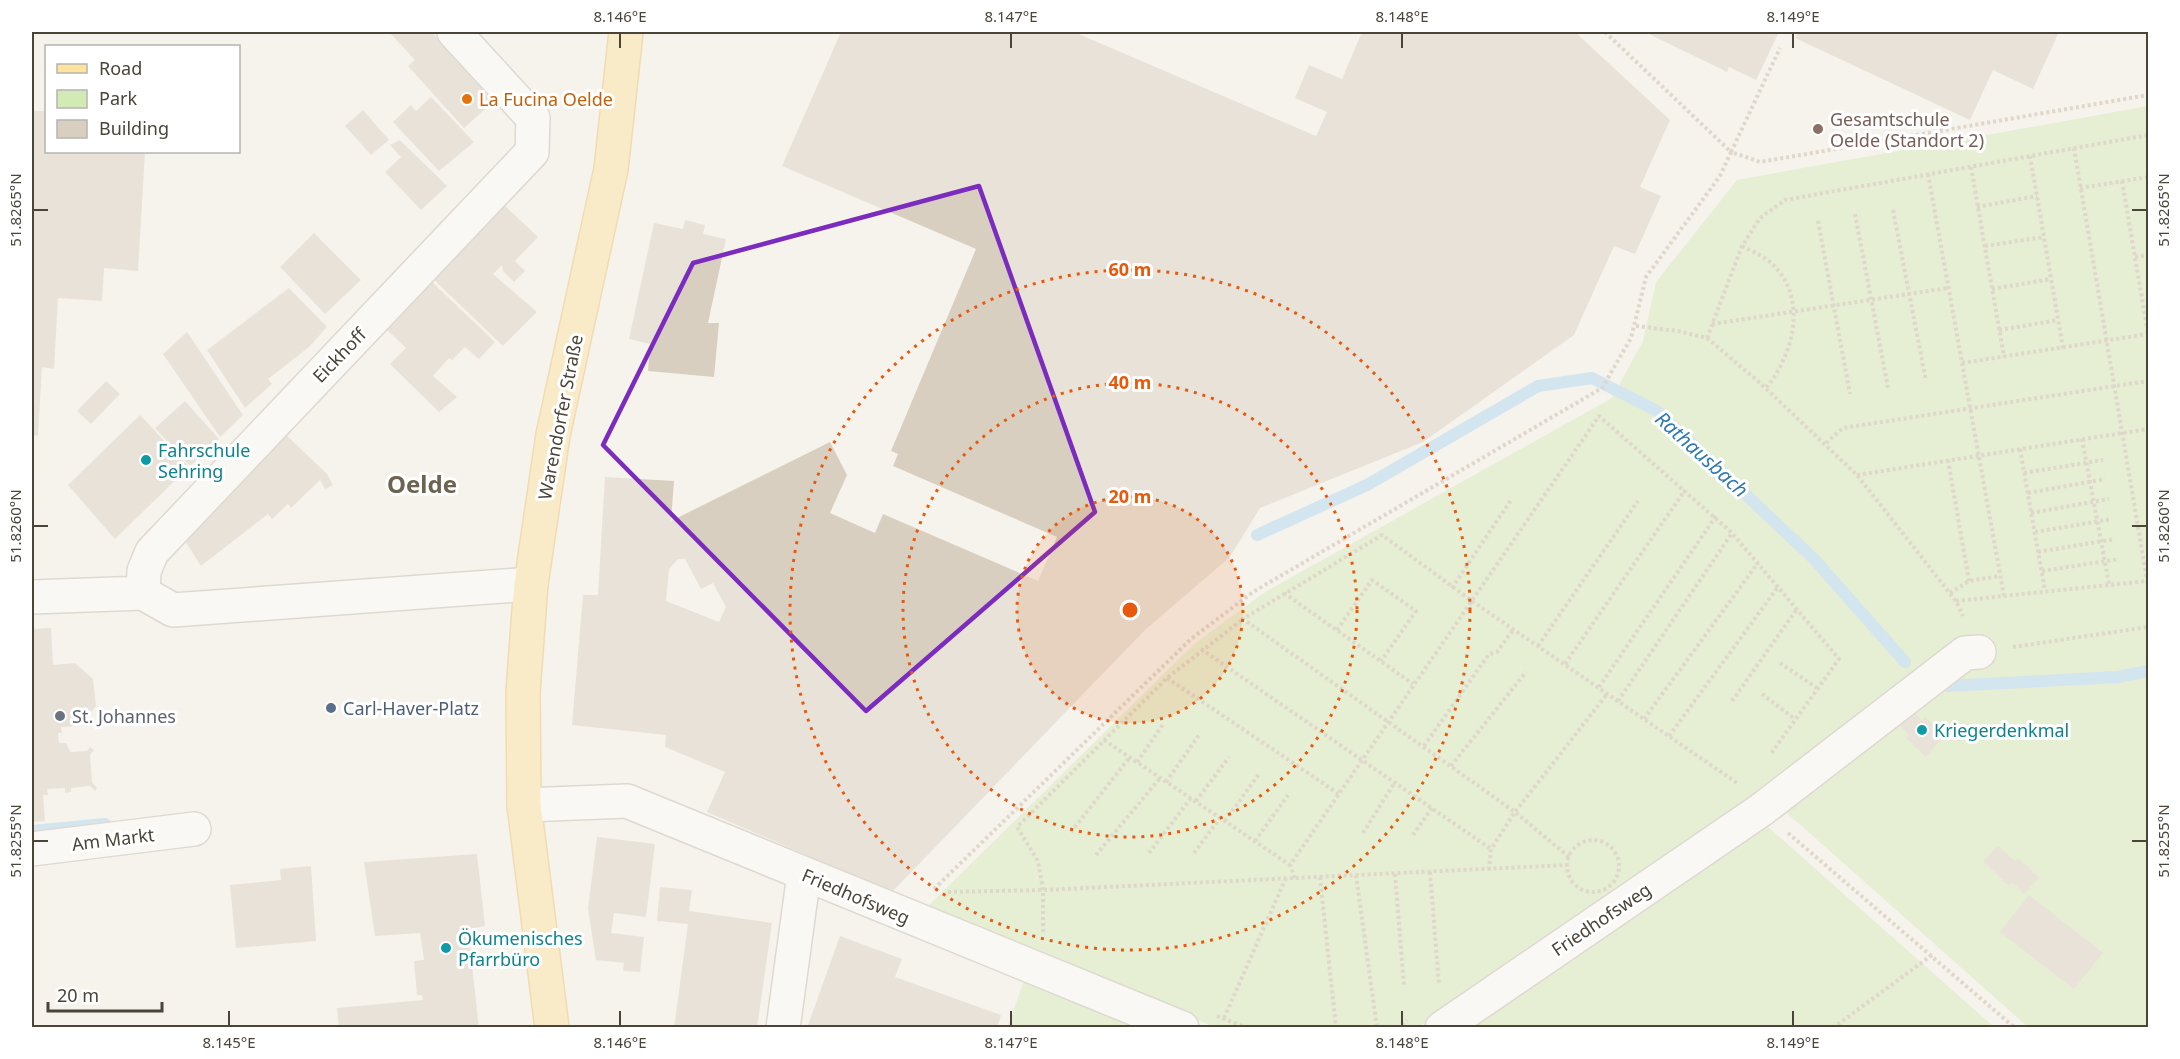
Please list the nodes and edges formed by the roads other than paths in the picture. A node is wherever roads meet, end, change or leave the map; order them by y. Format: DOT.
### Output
graph roads {
  1 [pos="453,32"];
  2 [pos="626,32"];
  3 [pos="531,584"];
  4 [pos="143,593"];
  5 [pos="32,597"];
  6 [pos="1972,653"];
  7 [pos="524,805"];
  8 [pos="194,829"];
  9 [pos="32,849"];
  10 [pos="804,874"];
  11 [pos="1441,1012"];
  12 [pos="1149,1021"];
  13 [pos="552,1028"];
  14 [pos="783,1028"];
  15 [pos="1182,1028"];
  1 -- 4 [label="street, Eickhoff"];
  2 -- 3 [label="main road, Warendorfer Straße"];
  3 -- 4 [label="street"];
  3 -- 7 [label="main road, Warendorfer Straße"];
  4 -- 5 [label="street"];
  6 -- 11 [label="street, Friedhofsweg"];
  7 -- 10 [label="street, Friedhofsweg"];
  7 -- 13 [label="main road, Warendorfer Straße"];
  8 -- 9 [label="street, Am Markt"];
  10 -- 12 [label="street, Friedhofsweg"];
  10 -- 14 [label="street"];
  12 -- 15 [label="street, Friedhofsweg"];
}
